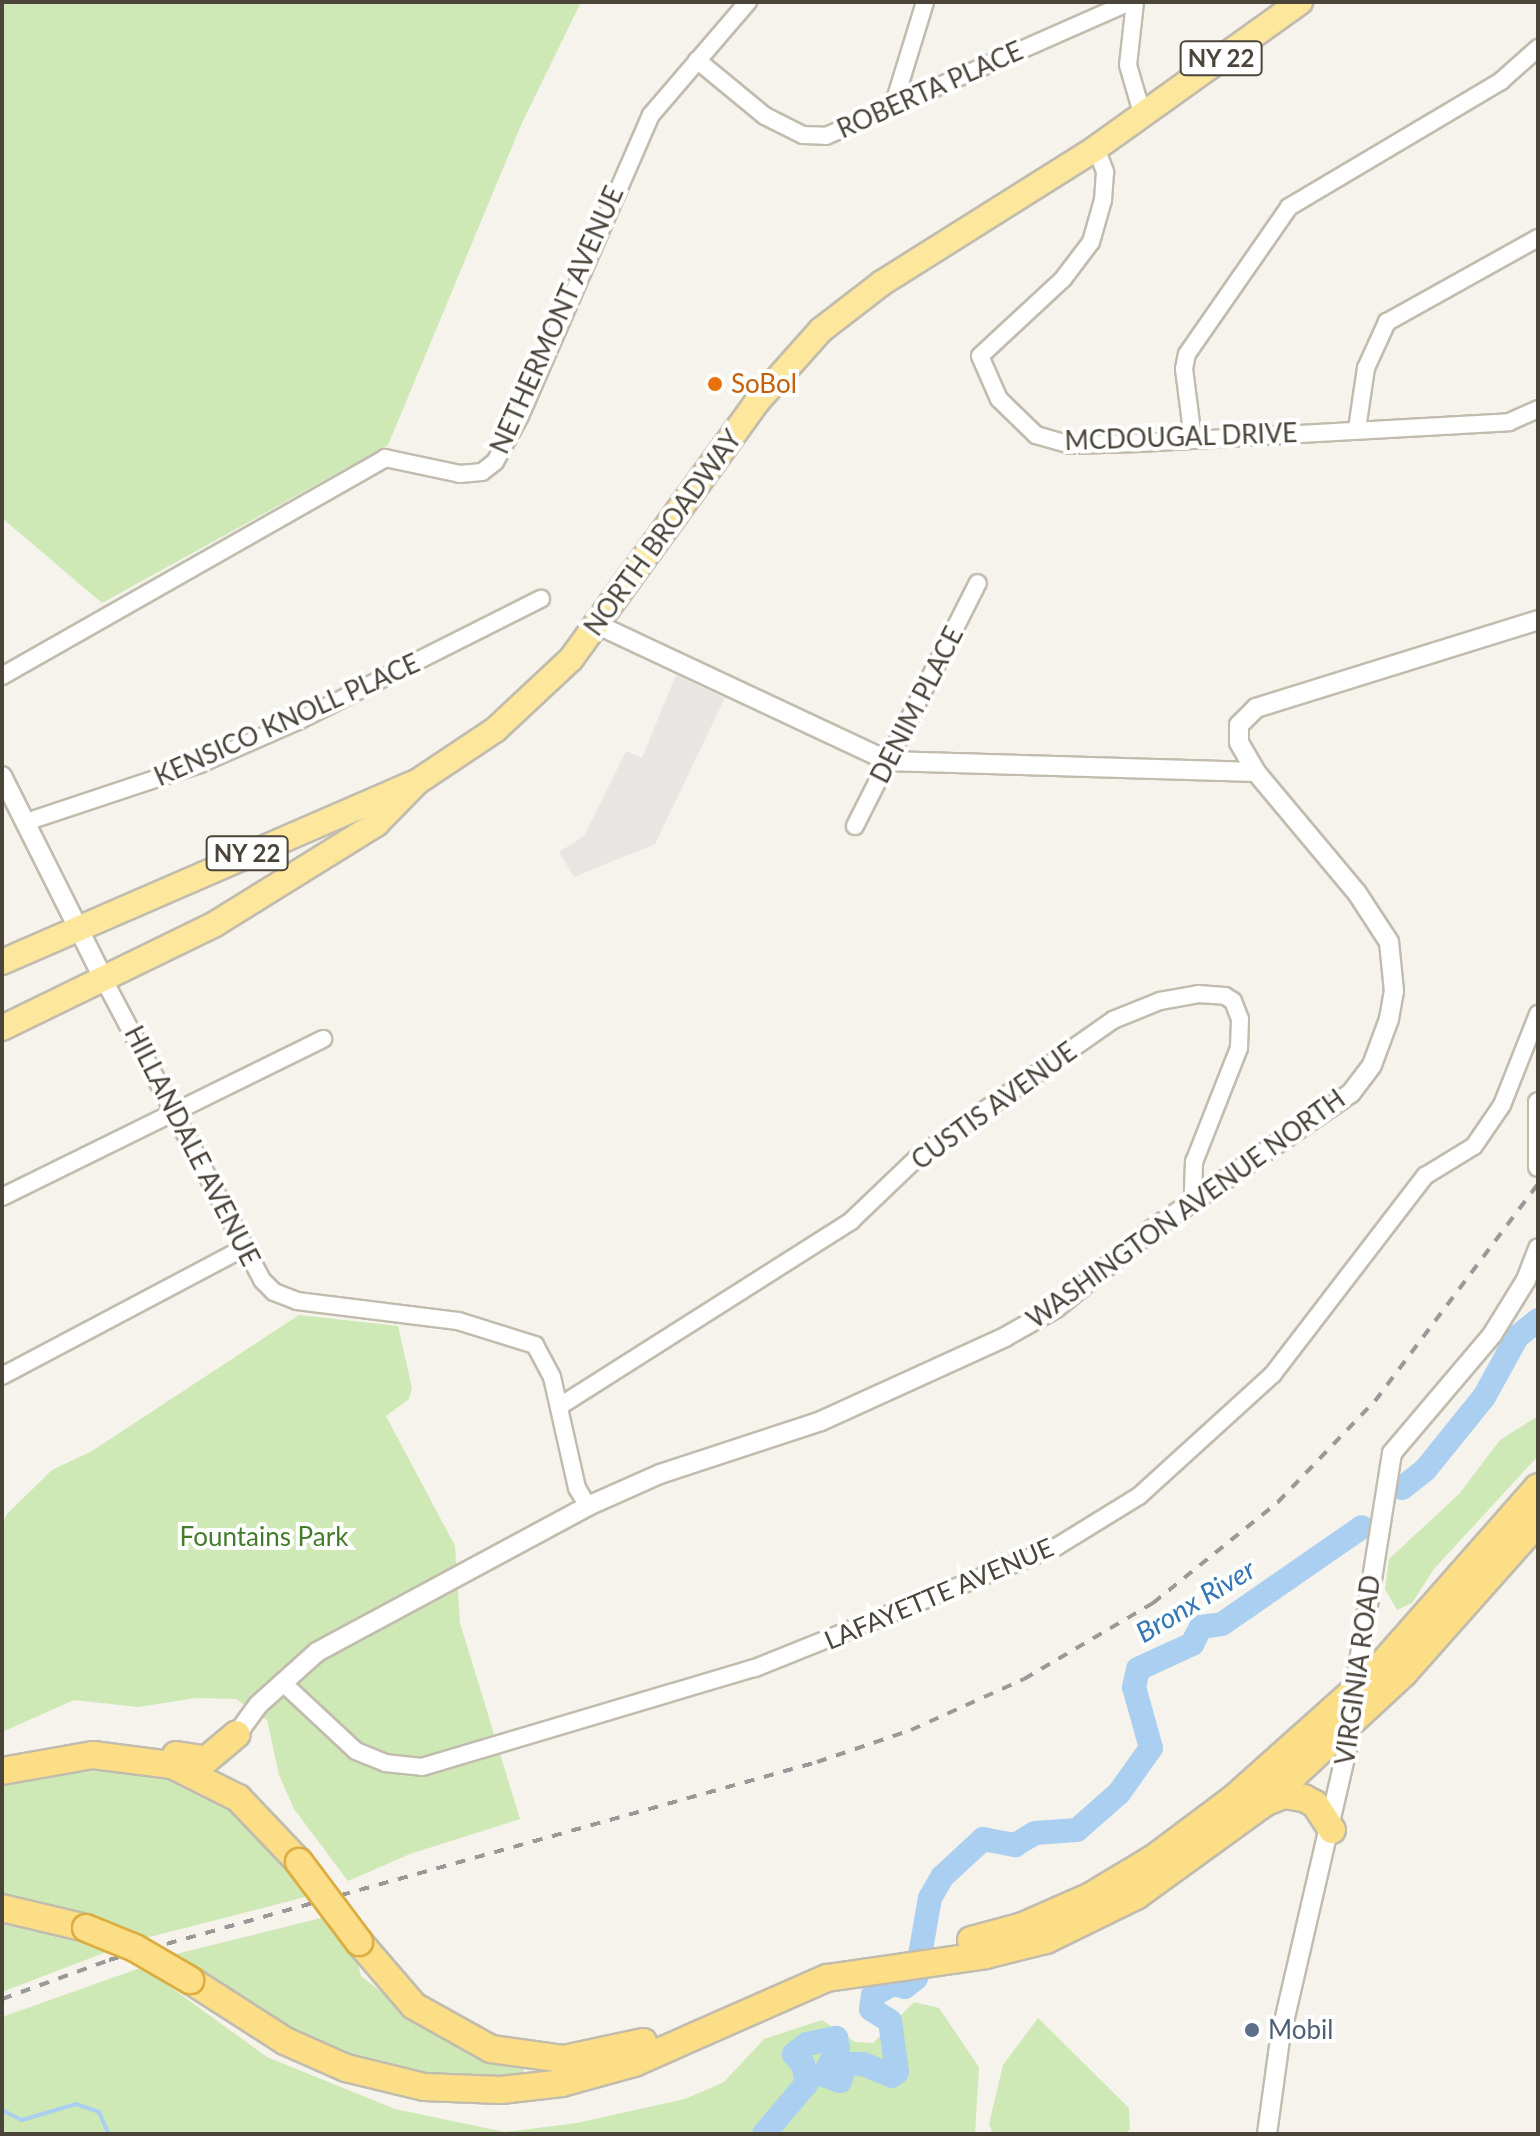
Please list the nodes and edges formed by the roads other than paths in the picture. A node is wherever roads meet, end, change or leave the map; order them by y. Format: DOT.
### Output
graph roads {
  1 [pos="748,2"];
  2 [pos="925,2"];
  3 [pos="1132,2"];
  4 [pos="1300,2"];
  5 [pos="1538,48"];
  6 [pos="697,60"];
  7 [pos="894,103"];
  8 [pos="1142,113"];
  9 [pos="1096,148"];
  10 [pos="1538,238"];
  11 [pos="1538,409"];
  12 [pos="1357,429"];
  13 [pos="1193,439"];
  14 [pos="978,583"];
  15 [pos="541,599"];
  16 [pos="1538,620"];
  17 [pos="598,625"];
  18 [pos="2,676"];
  19 [pos="888,761"];
  20 [pos="1256,772"];
  21 [pos="2,776"];
  22 [pos="417,782"];
  23 [pos="26,822"];
  24 [pos="855,826"];
  25 [pos="79,928"];
  26 [pos="2,962"];
  27 [pos="104,980"];
  28 [pos="1538,1014"];
  29 [pos="2,1028"];
  30 [pos="323,1039"];
  31 [pos="1538,1102"];
  32 [pos="174,1111"];
  33 [pos="1538,1167"];
  34 [pos="2,1197"];
  35 [pos="1193,1200"];
  36 [pos="1538,1248"];
  37 [pos="242,1249"];
  38 [pos="2,1376"];
  39 [pos="560,1406"];
  40 [pos="1538,1487"];
  41 [pos="588,1506"];
  42 [pos="1538,1522"];
  43 [pos="282,1682"];
  44 [pos="1354,1692"];
  45 [pos="1354,1722"];
  46 [pos="237,1734"];
  47 [pos="69,1757"];
  48 [pos="2,1771"];
  49 [pos="1263,1804"];
  50 [pos="1332,1830"];
  51 [pos="295,1857"];
  52 [pos="2,1908"];
  53 [pos="945,1952"];
  54 [pos="898,1956"];
  55 [pos="1267,2134"];
  1 -- 6 [label="street, NETHERMONT AVENUE"];
  2 -- 7 [label="street"];
  3 -- 7 [label="street, ROBERTA PLACE"];
  3 -- 8 [label="street"];
  4 -- 8 [label="main road, NORTH BROADWAY / NY 22"];
  5 -- 13 [label="street"];
  6 -- 7 [label="street, ROBERTA PLACE"];
  6 -- 18 [label="street, NETHERMONT AVENUE"];
  8 -- 9 [label="main road, NORTH BROADWAY / NY 22"];
  9 -- 13 [label="street, MCDOUGAL DRIVE"];
  9 -- 17 [label="main road, NORTH BROADWAY / NY 22"];
  10 -- 12 [label="street"];
  11 -- 12 [label="street, MCDOUGAL DRIVE"];
  12 -- 13 [label="street, MCDOUGAL DRIVE"];
  14 -- 19 [label="street, DENIM PLACE"];
  15 -- 23 [label="street, KENSICO KNOLL PLACE"];
  16 -- 20 [label="street, WASHINGTON AVENUE NORTH"];
  17 -- 19 [label="street"];
  17 -- 22 [label="main road, NORTH BROADWAY / NY 22"];
  19 -- 20 [label="street"];
  19 -- 24 [label="street, DENIM PLACE"];
  20 -- 35 [label="street, WASHINGTON AVENUE NORTH"];
  21 -- 23 [label="street, HILLANDALE AVENUE"];
  22 -- 25 [label="main road, NY 22"];
  22 -- 27 [label="main road, NORTH BROADWAY"];
  23 -- 25 [label="street, HILLANDALE AVENUE"];
  25 -- 26 [label="main road, NY 22"];
  25 -- 27 [label="street, HILLANDALE AVENUE"];
  27 -- 29 [label="main road, NORTH BROADWAY"];
  27 -- 32 [label="street, HILLANDALE AVENUE"];
  28 -- 43 [label="street, LAFAYETTE AVENUE"];
  30 -- 32 [label="street"];
  31 -- 33 [label="street"];
  32 -- 34 [label="street"];
  32 -- 37 [label="street, HILLANDALE AVENUE"];
  35 -- 39 [label="street, CUSTIS AVENUE"];
  35 -- 41 [label="street, WASHINGTON AVENUE NORTH"];
  36 -- 44 [label="street, VIRGINIA ROAD"];
  37 -- 38 [label="street"];
  37 -- 39 [label="street, HILLANDALE AVENUE"];
  39 -- 41 [label="street, HILLANDALE AVENUE"];
  40 -- 44 [label="highway"];
  41 -- 43 [label="street, WASHINGTON AVENUE NORTH"];
  42 -- 45 [label="highway"];
  43 -- 46 [label="street, WASHINGTON AVENUE NORTH"];
  44 -- 45 [label="street, VIRGINIA ROAD"];
  44 -- 53 [label="highway"];
  45 -- 49 [label="highway"];
  45 -- 50 [label="street, VIRGINIA ROAD"];
  46 -- 47 [label="highway"];
  46 -- 51 [label="highway"];
  47 -- 48 [label="highway"];
  47 -- 51 [label="highway"];
  49 -- 50 [label="highway"];
  49 -- 53 [label="highway"];
  50 -- 55 [label="street, VIRGINIA ROAD"];
  51 -- 54 [label="highway, bridge"];
  52 -- 54 [label="highway, bridge"];
  53 -- 54 [label="highway"];
}
